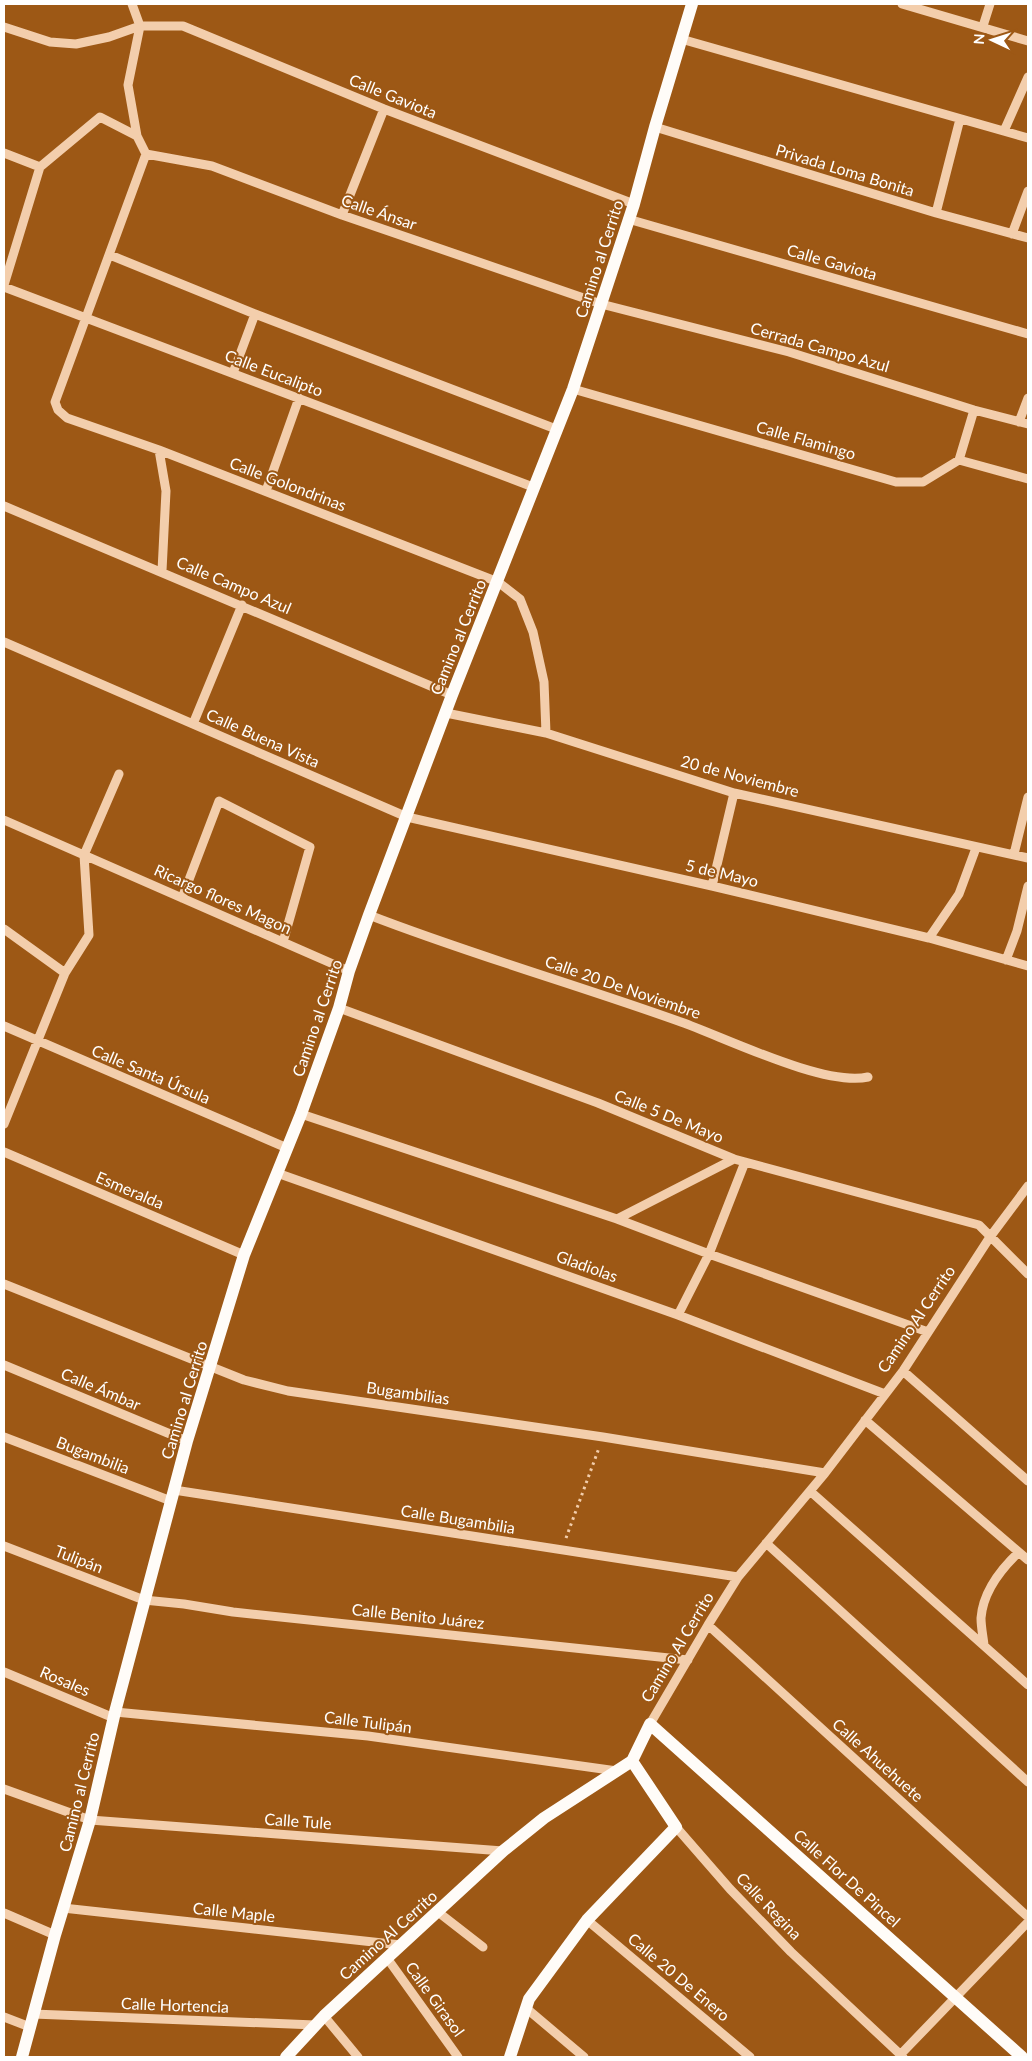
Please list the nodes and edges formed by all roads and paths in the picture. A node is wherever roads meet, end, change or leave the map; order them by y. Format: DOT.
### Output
graph roads {
  1 [pos="132,4"];
  2 [pos="692,4"];
  3 [pos="902,4"];
  4 [pos="990,4"];
  5 [pos="934,8"];
  6 [pos="140,26"];
  7 [pos="983,26"];
  8 [pos="4,27"];
  9 [pos="681,39"];
  10 [pos="1028,40"];
  11 [pos="1028,77"];
  12 [pos="384,109"];
  13 [pos="960,119"];
  14 [pos="655,127"];
  15 [pos="1004,131"];
  16 [pos="137,136"];
  17 [pos="1028,138"];
  18 [pos="4,153"];
  19 [pos="146,154"];
  20 [pos="40,167"];
  21 [pos="1028,191"];
  22 [pos="634,204"];
  23 [pos="936,213"];
  24 [pos="342,215"];
  25 [pos="628,218"];
  26 [pos="1012,234"];
  27 [pos="1028,238"];
  28 [pos="110,255"];
  29 [pos="4,286"];
  30 [pos="601,304"];
  31 [pos="255,314"];
  32 [pos="85,317"];
  33 [pos="1028,334"];
  34 [pos="233,373"];
  35 [pos="573,389"];
  36 [pos="299,398"];
  37 [pos="1028,398"];
  38 [pos="974,410"];
  39 [pos="1024,423"];
  40 [pos="556,429"];
  41 [pos="159,450"];
  42 [pos="959,460"];
  43 [pos="1028,479"];
  44 [pos="533,487"];
  45 [pos="266,491"];
  46 [pos="4,506"];
  47 [pos="162,571"];
  48 [pos="498,582"];
  49 [pos="242,605"];
  50 [pos="5,646"];
  51 [pos="452,695"];
  52 [pos="446,713"];
  53 [pos="193,724"];
  54 [pos="546,733"];
  55 [pos="120,774"];
  56 [pos="734,793"];
  57 [pos="1028,797"];
  58 [pos="407,817"];
  59 [pos="4,820"];
  60 [pos="976,848"];
  61 [pos="1014,854"];
  62 [pos="84,855"];
  63 [pos="1028,858"];
  64 [pos="712,886"];
  65 [pos="1028,886"];
  66 [pos="182,898"];
  67 [pos="369,915"];
  68 [pos="4,929"];
  69 [pos="929,938"];
  70 [pos="283,942"];
  71 [pos="1006,960"];
  72 [pos="1028,966"];
  73 [pos="349,971"];
  74 [pos="65,973"];
  75 [pos="339,1008"];
  76 [pos="4,1026"];
  77 [pos="38,1041"];
  78 [pos="868,1077"];
  79 [pos="301,1114"];
  80 [pos="4,1124"];
  81 [pos="287,1148"];
  82 [pos="4,1152"];
  83 [pos="734,1159"];
  84 [pos="745,1162"];
  85 [pos="277,1173"];
  86 [pos="1028,1186"];
  87 [pos="617,1219"];
  88 [pos="990,1237"];
  89 [pos="244,1254"];
  90 [pos="709,1254"];
  91 [pos="1028,1274"];
  92 [pos="4,1284"];
  93 [pos="678,1315"];
  94 [pos="928,1332"];
  95 [pos="4,1365"];
  96 [pos="211,1366"];
  97 [pos="902,1371"];
  98 [pos="885,1394"];
  99 [pos="865,1420"];
  100 [pos="4,1437"];
  101 [pos="603,1437"];
  102 [pos="188,1441"];
  103 [pos="825,1473"];
  104 [pos="1028,1481"];
  105 [pos="810,1491"];
  106 [pos="173,1496"];
  107 [pos="766,1543"];
  108 [pos="4,1546"];
  109 [pos="561,1550"];
  110 [pos="1019,1552"];
  111 [pos="1028,1560"];
  112 [pos="738,1578"];
  113 [pos="144,1600"];
  114 [pos="708,1624"];
  115 [pos="984,1645"];
  116 [pos="688,1660"];
  117 [pos="4,1672"];
  118 [pos="1028,1685"];
  119 [pos="115,1715"];
  120 [pos="650,1724"];
  121 [pos="632,1760"];
  122 [pos="617,1770"];
  123 [pos="1028,1782"];
  124 [pos="4,1789"];
  125 [pos="90,1820"];
  126 [pos="676,1827"];
  127 [pos="503,1851"];
  128 [pos="63,1908"];
  129 [pos="438,1912"];
  130 [pos="4,1913"];
  131 [pos="1028,1917"];
  132 [pos="588,1920"];
  133 [pos="1028,1922"];
  134 [pos="55,1935"];
  135 [pos="401,1945"];
  136 [pos="483,1947"];
  137 [pos="387,1958"];
  138 [pos="956,1997"];
  139 [pos="526,2008"];
  140 [pos="33,2014"];
  141 [pos="4,2018"];
  142 [pos="320,2020"];
  143 [pos="30,2027"];
  144 [pos="902,2056"];
  145 [pos="22,2057"];
  146 [pos="286,2057"];
  147 [pos="358,2057"];
  148 [pos="458,2057"];
  149 [pos="510,2057"];
  150 [pos="584,2057"];
  151 [pos="750,2057"];
  152 [pos="1022,2057"];
  1 -- 6 [label="street"];
  2 -- 9 [label="main road, Camino al Cerrito"];
  3 -- 5 [label="street"];
  4 -- 7 [label="street"];
  5 -- 7 [label="street"];
  6 -- 8 [label="street, Calle Gaviota"];
  6 -- 12 [label="street, Calle Gaviota"];
  6 -- 16 [label="street"];
  7 -- 10 [label="street"];
  9 -- 13 [label="street"];
  9 -- 14 [label="main road, Camino al Cerrito"];
  11 -- 15 [label="street"];
  12 -- 22 [label="street, Calle Gaviota"];
  12 -- 24 [label="street"];
  13 -- 15 [label="street"];
  13 -- 23 [label="street"];
  14 -- 22 [label="main road, Camino al Cerrito"];
  14 -- 23 [label="street, Privada Loma Bonita"];
  15 -- 17 [label="street"];
  16 -- 19 [label="street"];
  16 -- 20 [label="street"];
  18 -- 20 [label="street"];
  19 -- 24 [label="street, Calle Ánsar"];
  19 -- 28 [label="street"];
  20 -- 29 [label="street"];
  21 -- 26 [label="street"];
  22 -- 25 [label="main road, Camino al Cerrito"];
  23 -- 26 [label="street, Privada Loma Bonita"];
  24 -- 30 [label="street, Calle Ánsar"];
  25 -- 30 [label="main road, Camino al Cerrito"];
  25 -- 33 [label="street, Calle Gaviota"];
  26 -- 27 [label="street, Privada Loma Bonita"];
  28 -- 31 [label="street"];
  28 -- 32 [label="street"];
  29 -- 32 [label="street, Calle Eucalipto"];
  30 -- 35 [label="main road, Camino al Cerrito"];
  30 -- 38 [label="street, Cerrada Campo Azul"];
  31 -- 34 [label="street"];
  31 -- 40 [label="street"];
  32 -- 34 [label="street, Calle Eucalipto"];
  32 -- 41 [label="street, Calle Golondrinas"];
  34 -- 36 [label="street, Calle Eucalipto"];
  35 -- 40 [label="main road, Camino al Cerrito"];
  35 -- 42 [label="street, Calle Flamingo"];
  36 -- 44 [label="street, Calle Eucalipto"];
  36 -- 45 [label="street"];
  37 -- 39 [label="street"];
  38 -- 39 [label="street, Cerrada Campo Azul"];
  38 -- 42 [label="street"];
  40 -- 44 [label="main road, Camino al Cerrito"];
  41 -- 45 [label="street, Calle Golondrinas"];
  41 -- 47 [label="street"];
  42 -- 43 [label="street"];
  44 -- 48 [label="main road, Camino al Cerrito"];
  45 -- 48 [label="street, Calle Golondrinas"];
  46 -- 47 [label="street, Calle Campo Azul"];
  47 -- 49 [label="street, Calle Campo Azul"];
  48 -- 51 [label="main road, Camino al Cerrito"];
  48 -- 54 [label="street, Calle Golondrinas"];
  49 -- 51 [label="street, Calle Campo Azul"];
  49 -- 53 [label="street"];
  50 -- 53 [label="street, Calle Buena Vista"];
  51 -- 52 [label="main road, Camino al Cerrito"];
  52 -- 54 [label="street, 20 de Noviembre"];
  52 -- 58 [label="main road, Camino al Cerrito"];
  53 -- 58 [label="street, Calle Buena Vista"];
  54 -- 56 [label="street, 20 de Noviembre"];
  55 -- 62 [label="street"];
  56 -- 60 [label="street, 20 de Noviembre"];
  56 -- 64 [label="street"];
  57 -- 61 [label="street"];
  58 -- 64 [label="street, 5 de Mayo"];
  58 -- 67 [label="main road, Camino al Cerrito"];
  59 -- 62 [label="street, Ricargo flores Magon"];
  60 -- 61 [label="street, 20 de Noviembre"];
  60 -- 69 [label="street"];
  61 -- 63 [label="street, 20 de Noviembre"];
  62 -- 66 [label="street, Ricargo flores Magon"];
  62 -- 74 [label="street"];
  64 -- 69 [label="street, 5 de Mayo"];
  65 -- 71 [label="street"];
  66 -- 70 [label="street, Ricargo flores Magon"];
  66 -- 70 [label="street"];
  67 -- 73 [label="main road, Camino al Cerrito"];
  67 -- 78 [label="street, Calle 20 De Noviembre"];
  68 -- 74 [label="street"];
  69 -- 71 [label="street, 5 de Mayo"];
  70 -- 73 [label="street, Ricargo flores Magon"];
  71 -- 72 [label="street, 5 de Mayo"];
  73 -- 75 [label="main road, Camino al Cerrito"];
  74 -- 77 [label="street"];
  75 -- 79 [label="main road, Camino al Cerrito"];
  75 -- 83 [label="street, Calle 5 De Mayo"];
  76 -- 77 [label="street, Calle Santa Úrsula"];
  77 -- 80 [label="street"];
  77 -- 81 [label="street, Calle Santa Úrsula"];
  79 -- 81 [label="main road, Camino al Cerrito"];
  79 -- 87 [label="street"];
  81 -- 85 [label="main road, Camino al Cerrito"];
  82 -- 89 [label="street, Esmeralda"];
  83 -- 84 [label="street, Calle 5 De Mayo"];
  83 -- 87 [label="street"];
  84 -- 88 [label="street, Calle 5 De Mayo"];
  84 -- 90 [label="street"];
  85 -- 89 [label="main road, Camino al Cerrito"];
  85 -- 93 [label="street, Gladiolas"];
  86 -- 88 [label="street, Camino Al Cerrito"];
  87 -- 90 [label="street"];
  88 -- 91 [label="street, Calle 5 De Mayo"];
  88 -- 94 [label="street, Camino Al Cerrito"];
  89 -- 96 [label="main road, Camino al Cerrito"];
  90 -- 93 [label="street"];
  90 -- 94 [label="street"];
  92 -- 96 [label="street, Bugambilias"];
  93 -- 98 [label="street, Gladiolas"];
  94 -- 97 [label="street, Camino Al Cerrito"];
  95 -- 102 [label="street, Calle Ámbar"];
  96 -- 101 [label="street, Bugambilias"];
  96 -- 102 [label="main road, Camino al Cerrito"];
  97 -- 98 [label="street, Camino Al Cerrito"];
  97 -- 104 [label="street"];
  98 -- 99 [label="street, Camino Al Cerrito"];
  99 -- 103 [label="street, Camino Al Cerrito"];
  99 -- 110 [label="street"];
  100 -- 106 [label="street, Bugambilia"];
  101 -- 103 [label="street, Bugambilias"];
  101 -- 109 [label="path"];
  102 -- 106 [label="main road, Camino al Cerrito"];
  103 -- 105 [label="street, Camino Al Cerrito"];
  105 -- 107 [label="street, Camino Al Cerrito"];
  105 -- 115 [label="street"];
  106 -- 109 [label="street, Calle Bugambilia"];
  106 -- 113 [label="main road, Camino al Cerrito"];
  107 -- 112 [label="street, Camino Al Cerrito"];
  107 -- 123 [label="street"];
  108 -- 113 [label="street, Tulipán"];
  109 -- 112 [label="street, Calle Bugambilia"];
  110 -- 111 [label="street"];
  110 -- 115 [label="street"];
  112 -- 114 [label="street, Camino Al Cerrito"];
  113 -- 116 [label="street, Calle Benito Juárez"];
  113 -- 119 [label="main road, Camino al Cerrito"];
  114 -- 116 [label="street, Camino Al Cerrito"];
  114 -- 131 [label="street, Calle Ahuehuete"];
  115 -- 118 [label="street"];
  116 -- 120 [label="street, Camino Al Cerrito"];
  117 -- 119 [label="street, Rosales"];
  119 -- 122 [label="street, Calle Tulipán"];
  119 -- 125 [label="main road, Camino al Cerrito"];
  120 -- 121 [label="main road, Camino Al Cerrito"];
  120 -- 138 [label="main road, Calle Flor De Pincel"];
  121 -- 122 [label="main road, Camino Al Cerrito"];
  121 -- 126 [label="main road, Calle Regina"];
  122 -- 127 [label="main road, Camino Al Cerrito"];
  124 -- 125 [label="street, Calle Tule"];
  125 -- 127 [label="street, Calle Tule"];
  125 -- 128 [label="main road, Camino al Cerrito"];
  126 -- 132 [label="main road"];
  126 -- 144 [label="street, Calle Regina"];
  127 -- 129 [label="main road, Camino Al Cerrito"];
  128 -- 134 [label="main road, Camino al Cerrito"];
  128 -- 135 [label="street, Calle Maple"];
  129 -- 135 [label="main road, Camino Al Cerrito"];
  129 -- 136 [label="street"];
  130 -- 134 [label="street"];
  132 -- 139 [label="main road"];
  132 -- 151 [label="street, Calle 20 De Enero"];
  133 -- 138 [label="street"];
  134 -- 140 [label="main road, Camino al Cerrito"];
  135 -- 137 [label="main road, Camino Al Cerrito"];
  137 -- 142 [label="main road, Camino Al Cerrito"];
  137 -- 148 [label="street, Calle Girasol"];
  138 -- 144 [label="street"];
  138 -- 152 [label="main road, Calle Flor De Pincel"];
  139 -- 149 [label="main road"];
  139 -- 150 [label="street"];
  140 -- 142 [label="street, Calle Hortencia"];
  140 -- 143 [label="main road, Camino al Cerrito"];
  141 -- 143 [label="street"];
  142 -- 146 [label="main road, Camino Al Cerrito"];
  142 -- 147 [label="street"];
  143 -- 145 [label="main road, Camino al Cerrito"];
}
